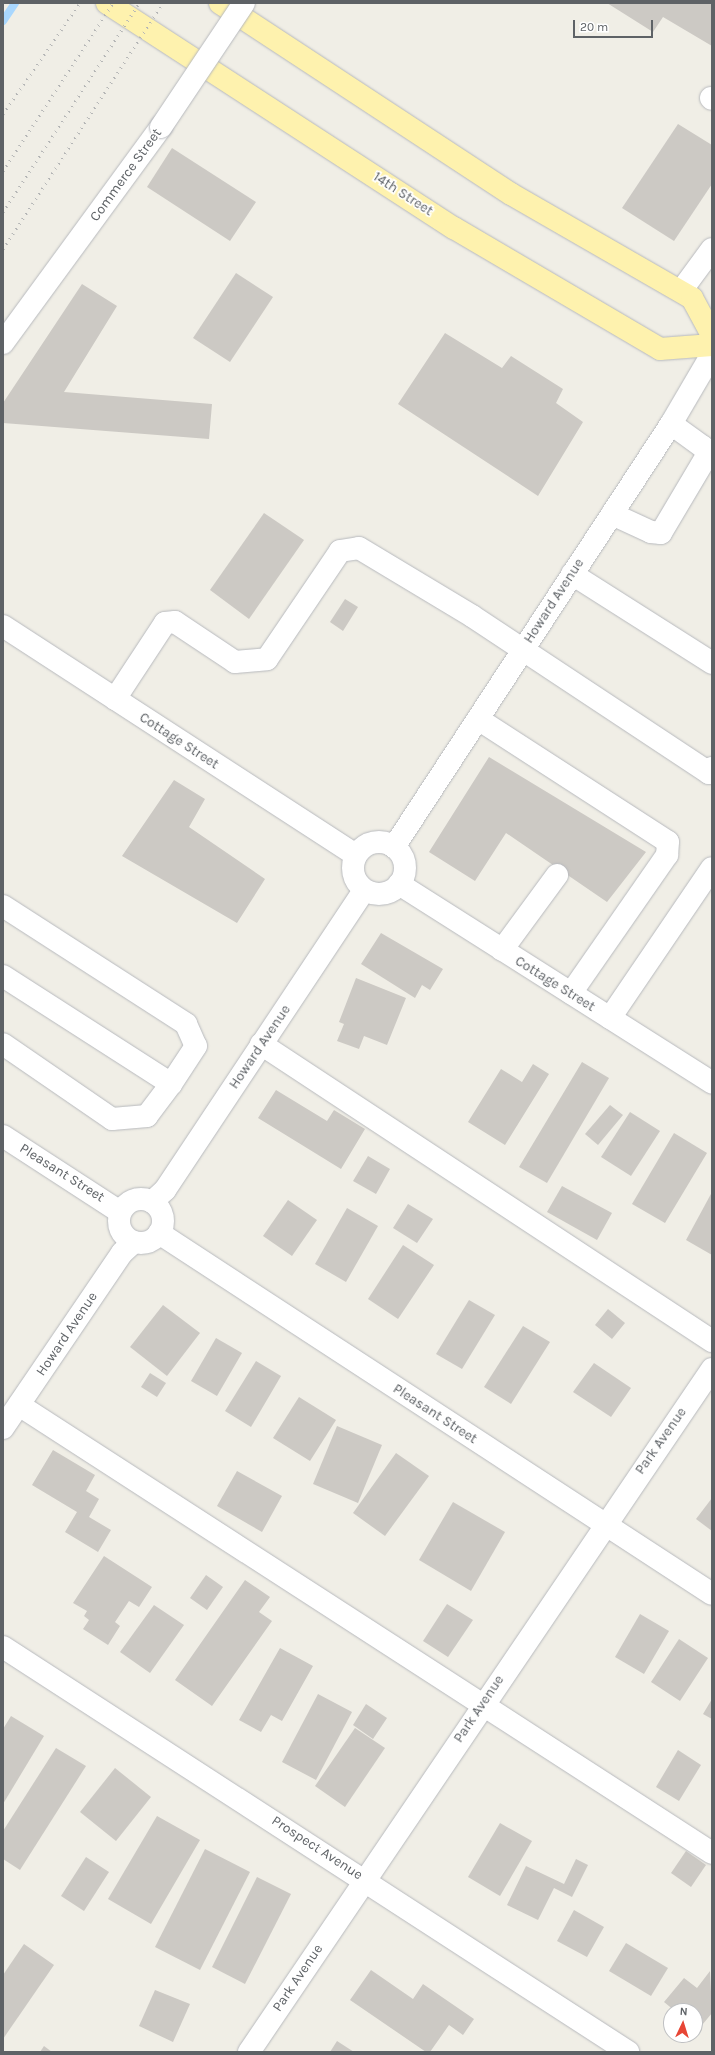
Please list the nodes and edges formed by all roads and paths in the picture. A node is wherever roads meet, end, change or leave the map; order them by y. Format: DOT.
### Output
graph roads {
  1 [pos="107,3"];
  2 [pos="220,3"];
  3 [pos="244,3"];
  4 [pos="712,250"];
  5 [pos="681,291"];
  6 [pos="712,335"];
  7 [pos="3,343"];
  8 [pos="712,345"];
  9 [pos="712,354"];
  10 [pos="671,424"];
  11 [pos="710,452"];
  12 [pos="612,514"];
  13 [pos="572,574"];
  14 [pos="3,626"];
  15 [pos="523,650"];
  16 [pos="712,663"];
  17 [pos="115,699"];
  18 [pos="478,719"];
  19 [pos="712,768"];
  20 [pos="394,847"];
  21 [pos="356,855"];
  22 [pos="712,868"];
  23 [pos="557,876"];
  24 [pos="399,884"];
  25 [pos="364,890"];
  26 [pos="3,906"];
  27 [pos="502,950"];
  28 [pos="3,976"];
  29 [pos="571,994"];
  30 [pos="610,1018"];
  31 [pos="3,1044"];
  32 [pos="262,1044"];
  33 [pos="712,1083"];
  34 [pos="171,1084"];
  35 [pos="3,1136"];
  36 [pos="152,1202"];
  37 [pos="120,1212"];
  38 [pos="159,1233"];
  39 [pos="134,1242"];
  40 [pos="712,1341"];
  41 [pos="712,1369"];
  42 [pos="19,1405"];
  43 [pos="3,1428"];
  44 [pos="604,1524"];
  45 [pos="712,1594"];
  46 [pos="3,1647"];
  47 [pos="483,1703"];
  48 [pos="712,1853"];
  49 [pos="364,1879"];
  50 [pos="250,2052"];
  51 [pos="628,2052"];
  1 -- 8 [label="main road, 14th Street"];
  2 -- 5 [label="main road"];
  3 -- 7 [label="street, Commerce Street, bridge"];
  4 -- 5 [label="street"];
  5 -- 6 [label="main road"];
  9 -- 10 [label="street, Howard Avenue"];
  10 -- 11 [label="street"];
  10 -- 12 [label="street, Howard Avenue"];
  11 -- 12 [label="street"];
  12 -- 13 [label="street, Howard Avenue"];
  13 -- 15 [label="street, Howard Avenue"];
  13 -- 16 [label="street"];
  14 -- 17 [label="street, Cottage Street"];
  15 -- 17 [label="street"];
  15 -- 18 [label="street, Howard Avenue"];
  15 -- 19 [label="street"];
  17 -- 21 [label="street, Cottage Street"];
  18 -- 20 [label="street, Howard Avenue"];
  18 -- 29 [label="street"];
  20 -- 21 [label="street"];
  20 -- 24 [label="street"];
  21 -- 25 [label="street"];
  22 -- 30 [label="street"];
  23 -- 27 [label="street"];
  24 -- 25 [label="street"];
  24 -- 27 [label="street, Cottage Street"];
  25 -- 32 [label="street, Howard Avenue"];
  26 -- 34 [label="street"];
  27 -- 29 [label="street, Cottage Street"];
  28 -- 34 [label="street"];
  29 -- 30 [label="street, Cottage Street"];
  30 -- 33 [label="street, Cottage Street"];
  31 -- 34 [label="street"];
  32 -- 36 [label="street, Howard Avenue"];
  32 -- 40 [label="street"];
  35 -- 37 [label="street, Pleasant Street"];
  36 -- 37 [label="street"];
  36 -- 38 [label="street"];
  37 -- 39 [label="street"];
  38 -- 39 [label="street"];
  38 -- 44 [label="street, Pleasant Street"];
  39 -- 42 [label="street, Howard Avenue"];
  41 -- 44 [label="street, Park Avenue"];
  42 -- 43 [label="street, Howard Avenue"];
  42 -- 47 [label="street"];
  44 -- 45 [label="street, Pleasant Street"];
  44 -- 47 [label="street, Park Avenue"];
  46 -- 49 [label="street, Prospect Avenue"];
  47 -- 48 [label="street"];
  47 -- 49 [label="street, Park Avenue"];
  49 -- 50 [label="street, Park Avenue"];
  49 -- 51 [label="street, Prospect Avenue"];
}
